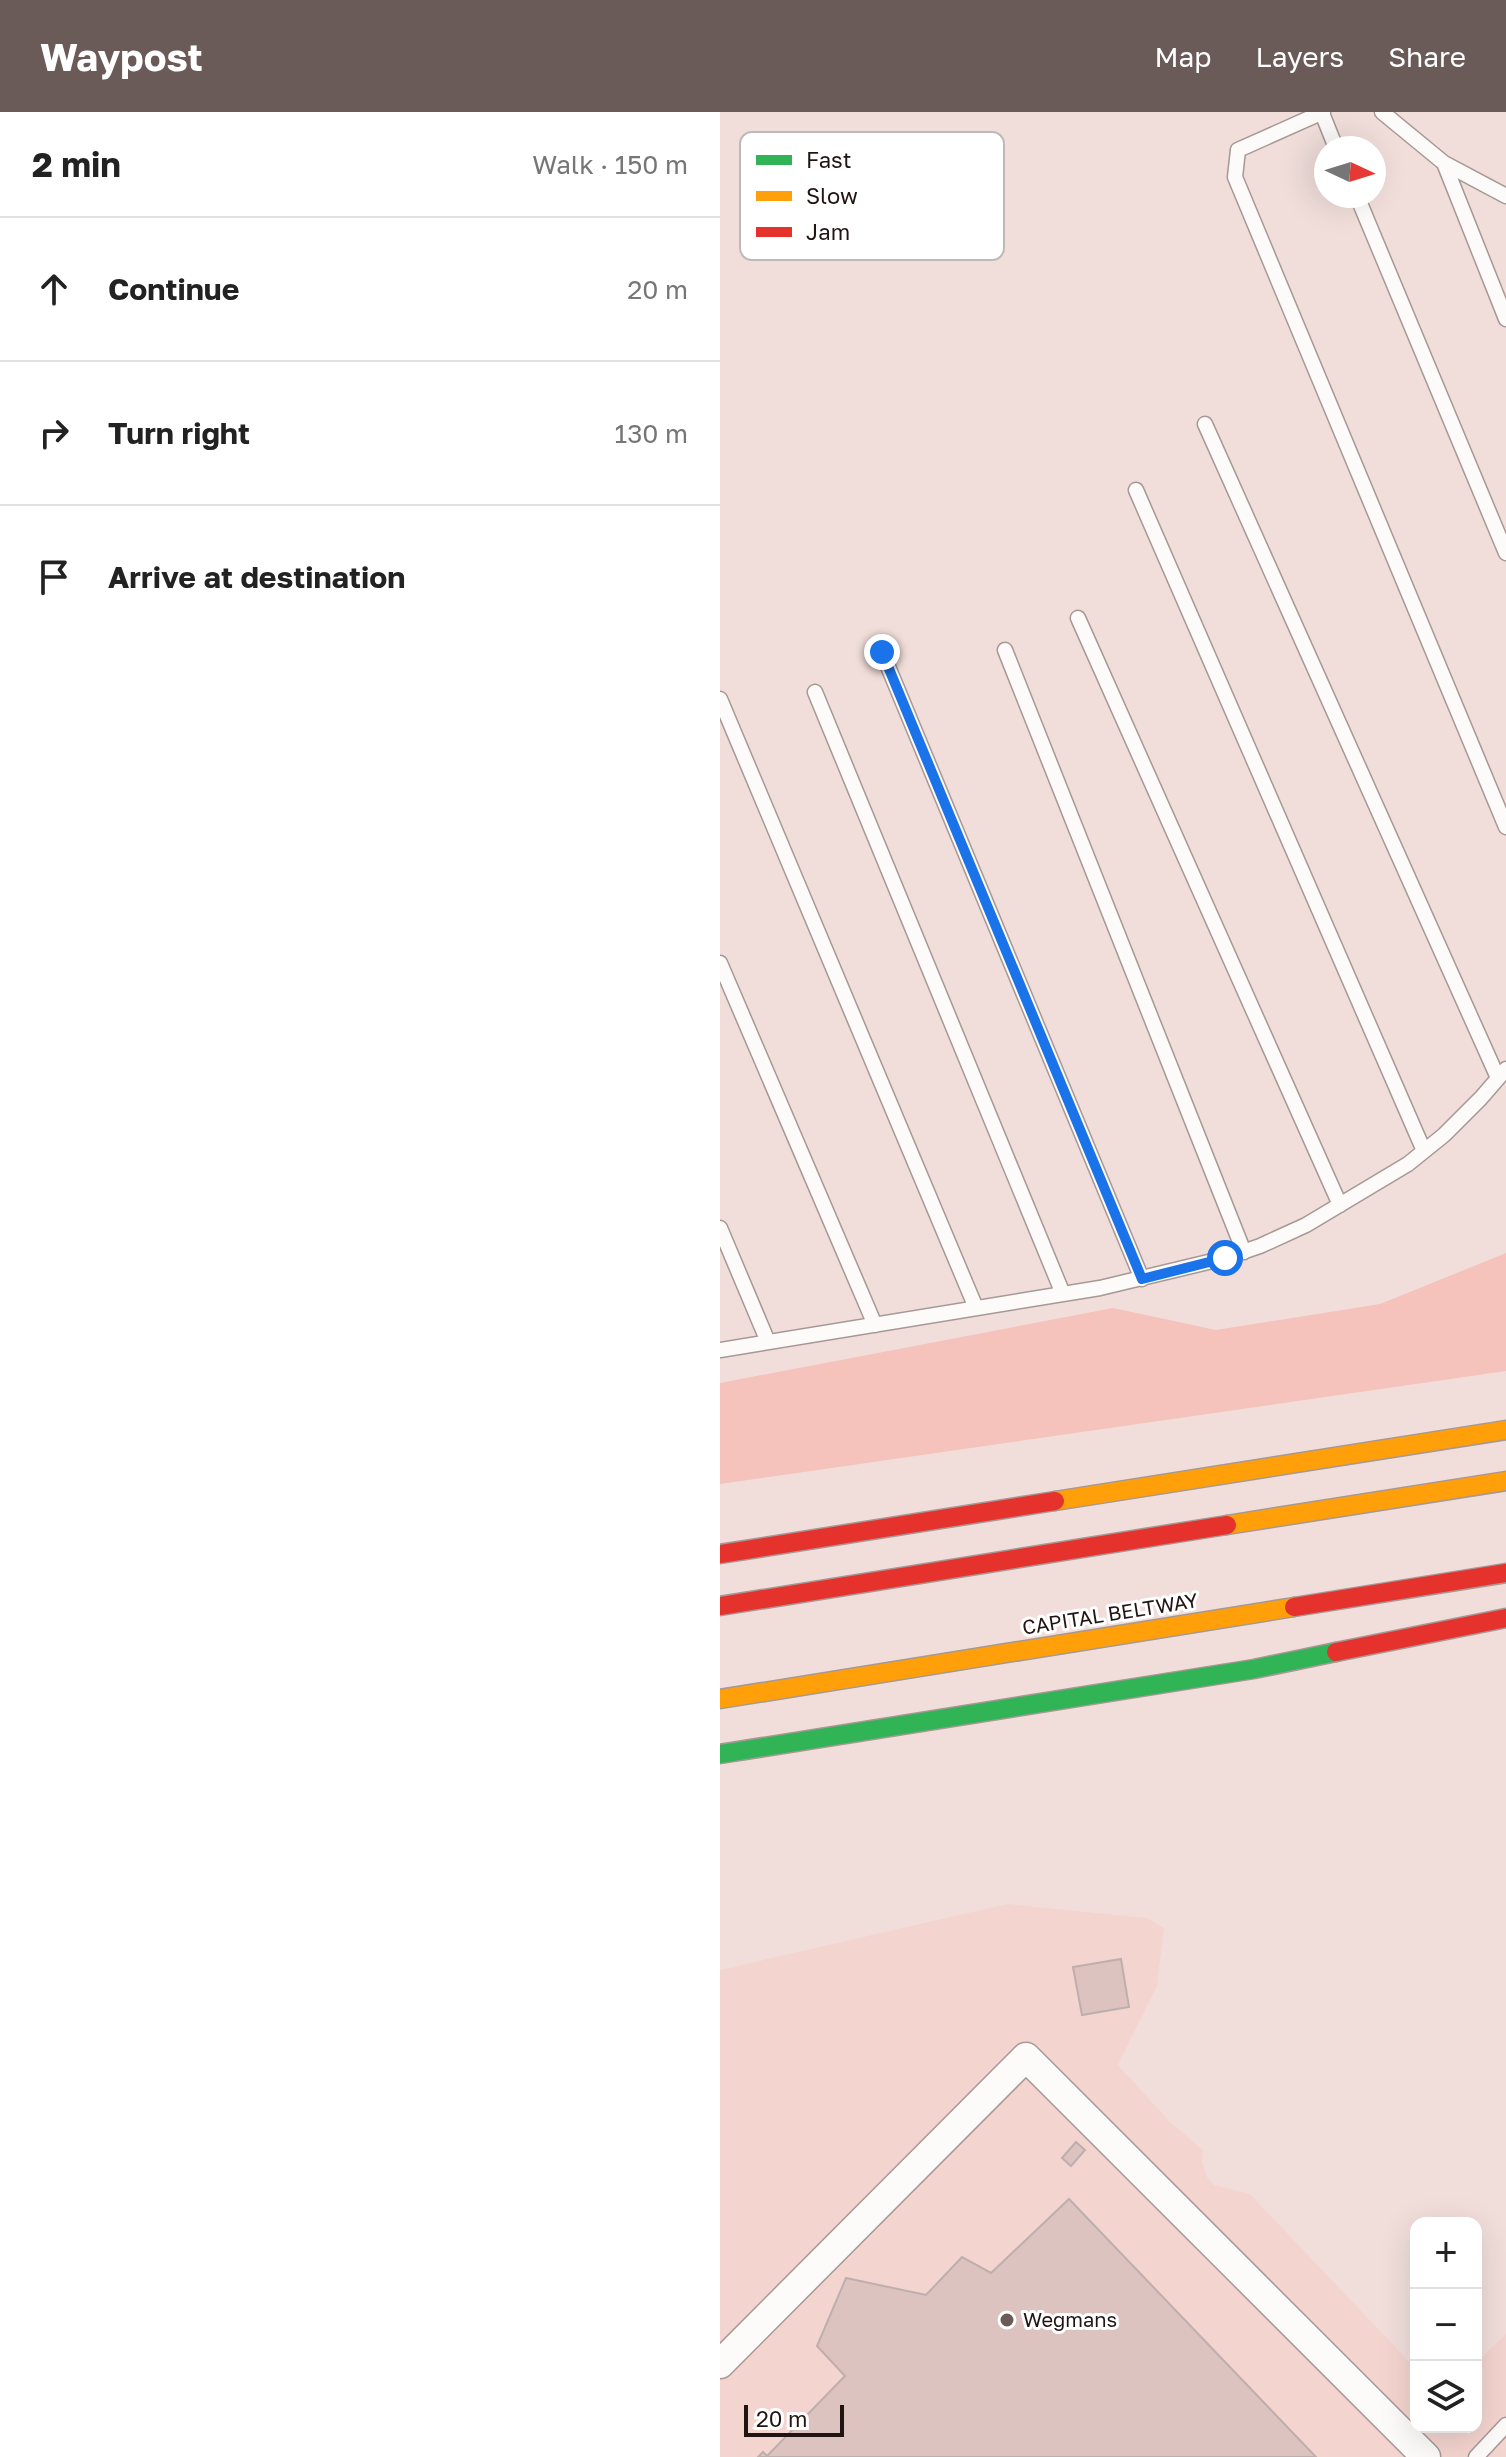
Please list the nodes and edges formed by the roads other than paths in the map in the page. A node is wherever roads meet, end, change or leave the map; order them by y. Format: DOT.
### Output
graph roads {
  1 [pos="1322,112"];
  2 [pos="1382,112"];
  3 [pos="1331,136"];
  4 [pos="1444,163"];
  5 [pos="1506,196"];
  6 [pos="1362,208"];
  7 [pos="1506,319"];
  8 [pos="1205,424"];
  9 [pos="1136,490"];
  10 [pos="1506,553"];
  11 [pos="1078,618"];
  12 [pos="1005,650"];
  13 [pos="882,652"];
  14 [pos="815,692"];
  15 [pos="720,699"];
  16 [pos="1506,827"];
  17 [pos="720,963"];
  18 [pos="1502,1073"];
  19 [pos="1424,1151"];
  20 [pos="1340,1205"];
  21 [pos="720,1228"];
  22 [pos="1244,1252"];
  23 [pos="1142,1279"];
  24 [pos="1063,1294"];
  25 [pos="976,1308"];
  26 [pos="875,1325"];
  27 [pos="768,1342"];
  28 [pos="720,1350"];
  29 [pos="1506,1430"];
  30 [pos="1506,1481"];
  31 [pos="720,1554"];
  32 [pos="1506,1573"];
  33 [pos="720,1606"];
  34 [pos="1506,1618"];
  35 [pos="720,1699"];
  36 [pos="809,1740"];
  37 [pos="720,1754"];
  38 [pos="720,1766"];
  39 [pos="720,2364"];
  40 [pos="1506,2425"];
  41 [pos="1426,2457"];
  42 [pos="1476,2457"];
  1 -- 3 [label="lane"];
  1 -- 16 [label="lane"];
  2 -- 4 [label="lane"];
  4 -- 5 [label="lane"];
  4 -- 7 [label="lane"];
  6 -- 10 [label="lane"];
  8 -- 18 [label="lane"];
  9 -- 19 [label="lane"];
  11 -- 20 [label="lane"];
  12 -- 22 [label="lane"];
  13 -- 23 [label="lane"];
  14 -- 24 [label="lane"];
  15 -- 25 [label="lane"];
  17 -- 26 [label="lane"];
  18 -- 19 [label="lane"];
  19 -- 20 [label="lane"];
  20 -- 22 [label="lane"];
  21 -- 27 [label="lane"];
  22 -- 23 [label="lane"];
  23 -- 24 [label="lane"];
  24 -- 25 [label="lane"];
  25 -- 26 [label="lane"];
  26 -- 27 [label="lane"];
  27 -- 28 [label="lane"];
  29 -- 31 [label="highway"];
  30 -- 33 [label="highway"];
  32 -- 35 [label="highway, CAPITAL BELTWAY"];
  34 -- 36 [label="highway"];
  36 -- 37 [label="highway"];
  36 -- 38 [label="highway"];
  39 -- 41 [label="street"];
  40 -- 42 [label="lane"];
}
